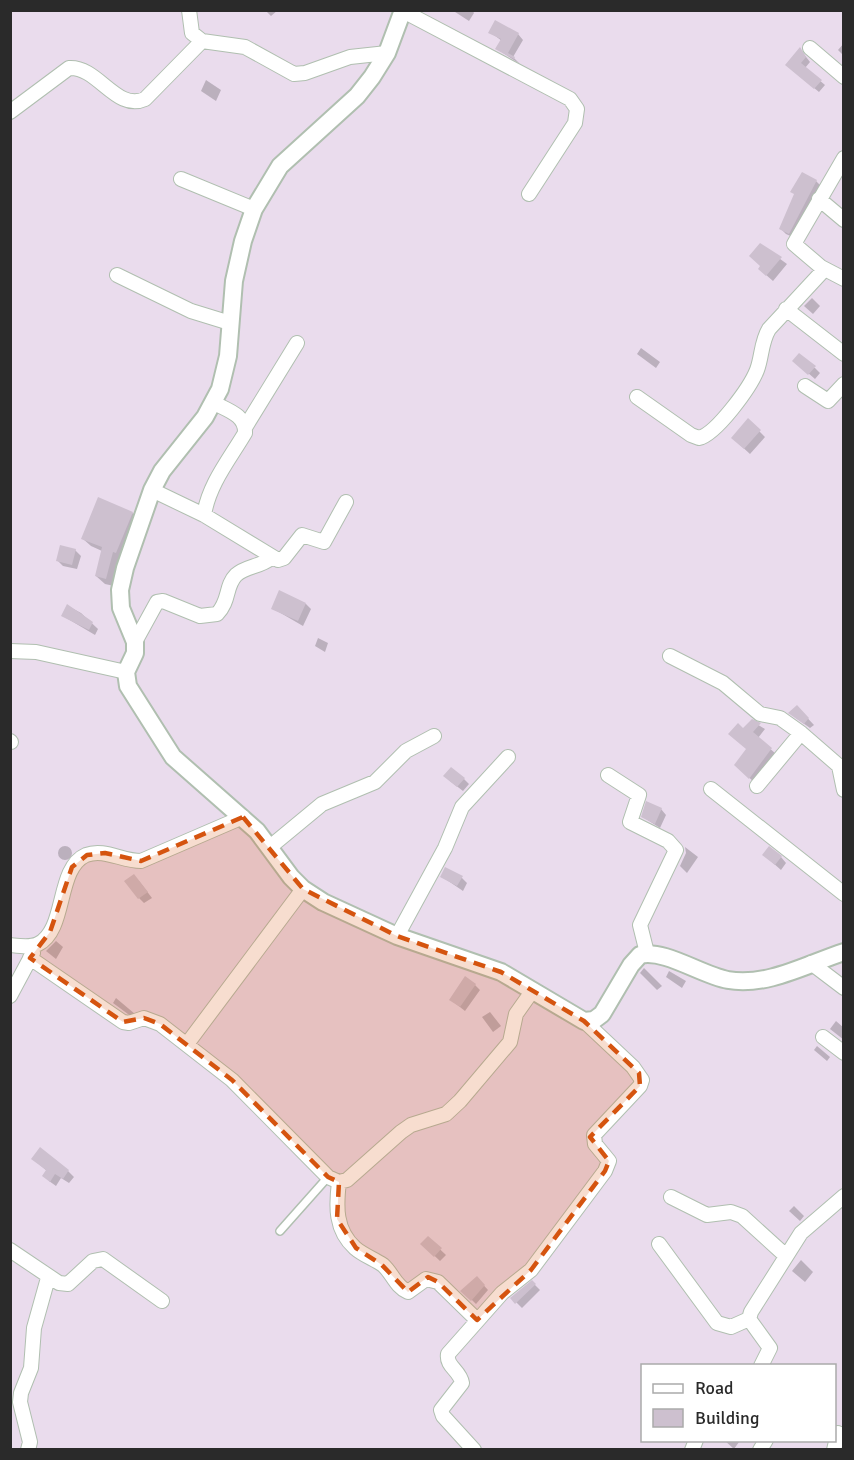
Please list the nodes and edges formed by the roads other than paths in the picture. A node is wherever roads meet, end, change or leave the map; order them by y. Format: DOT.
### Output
graph roads {
  1 [pos="189,10"];
  2 [pos="403,11"];
  3 [pos="202,41"];
  4 [pos="810,48"];
  5 [pos="387,53"];
  6 [pos="843,77"];
  7 [pos="10,112"];
  8 [pos="843,158"];
  9 [pos="181,179"];
  10 [pos="529,194"];
  11 [pos="819,199"];
  12 [pos="254,209"];
  13 [pos="843,220"];
  14 [pos="821,267"];
  15 [pos="117,275"];
  16 [pos="843,279"];
  17 [pos="786,309"];
  18 [pos="230,323"];
  19 [pos="297,343"];
  20 [pos="843,354"];
  21 [pos="843,384"];
  22 [pos="805,386"];
  23 [pos="637,397"];
  24 [pos="214,403"];
  25 [pos="246,426"];
  26 [pos="152,490"];
  27 [pos="346,502"];
  28 [pos="204,515"];
  29 [pos="271,558"];
  30 [pos="135,642"];
  31 [pos="10,651"];
  32 [pos="670,656"];
  33 [pos="126,672"];
  34 [pos="801,733"];
  35 [pos="434,736"];
  36 [pos="508,757"];
  37 [pos="609,775"];
  38 [pos="757,786"];
  39 [pos="711,789"];
  40 [pos="843,790"];
  41 [pos="243,817"];
  42 [pos="270,847"];
  43 [pos="303,889"];
  44 [pos="843,894"];
  45 [pos="397,936"];
  46 [pos="10,945"];
  47 [pos="33,952"];
  48 [pos="843,952"];
  49 [pos="647,953"];
  50 [pos="811,963"];
  51 [pos="843,988"];
  52 [pos="533,990"];
  53 [pos="10,996"];
  54 [pos="584,1021"];
  55 [pos="823,1037"];
  56 [pos="187,1044"];
  57 [pos="843,1053"];
  58 [pos="333,1180"];
  59 [pos="843,1196"];
  60 [pos="671,1197"];
  61 [pos="280,1231"];
  62 [pos="659,1244"];
  63 [pos="10,1250"];
  64 [pos="786,1256"];
  65 [pos="48,1278"];
  66 [pos="162,1301"];
  67 [pos="749,1319"];
  68 [pos="477,1320"];
  69 [pos="762,1364"];
  70 [pos="839,1433"];
  71 [pos="28,1449"];
  72 [pos="474,1449"];
  73 [pos="834,1449"];
  1 -- 3 [label="street"];
  2 -- 5 [label="street"];
  2 -- 10 [label="street"];
  3 -- 5 [label="street"];
  3 -- 7 [label="street"];
  4 -- 6 [label="street"];
  5 -- 12 [label="street"];
  8 -- 11 [label="street"];
  9 -- 12 [label="street"];
  11 -- 13 [label="street"];
  11 -- 14 [label="street"];
  12 -- 18 [label="street"];
  14 -- 16 [label="street"];
  14 -- 17 [label="street"];
  15 -- 18 [label="street"];
  17 -- 20 [label="street"];
  17 -- 23 [label="street"];
  18 -- 24 [label="street"];
  19 -- 25 [label="street"];
  21 -- 22 [label="street"];
  24 -- 25 [label="street"];
  24 -- 26 [label="street"];
  25 -- 28 [label="street"];
  26 -- 28 [label="street"];
  26 -- 30 [label="street"];
  27 -- 29 [label="street"];
  28 -- 29 [label="street"];
  29 -- 30 [label="street"];
  30 -- 33 [label="street"];
  31 -- 33 [label="street"];
  32 -- 34 [label="street"];
  33 -- 41 [label="street"];
  34 -- 38 [label="street"];
  34 -- 40 [label="street"];
  35 -- 42 [label="street"];
  36 -- 45 [label="street"];
  37 -- 49 [label="street"];
  39 -- 44 [label="street"];
  41 -- 42 [label="street"];
  41 -- 47 [label="street"];
  42 -- 43 [label="street"];
  43 -- 45 [label="street"];
  43 -- 56 [label="street"];
  45 -- 52 [label="street"];
  46 -- 47 [label="street"];
  47 -- 53 [label="street"];
  47 -- 56 [label="street"];
  48 -- 50 [label="street"];
  49 -- 50 [label="street"];
  49 -- 54 [label="street"];
  50 -- 51 [label="street"];
  52 -- 54 [label="street"];
  52 -- 58 [label="street"];
  54 -- 68 [label="street"];
  55 -- 57 [label="street"];
  56 -- 58 [label="street"];
  58 -- 61 [label="lane"];
  58 -- 68 [label="street"];
  59 -- 64 [label="street"];
  60 -- 64 [label="street"];
  62 -- 67 [label="street"];
  63 -- 65 [label="street"];
  64 -- 67 [label="street"];
  65 -- 66 [label="street"];
  65 -- 71 [label="street"];
  67 -- 69 [label="street"];
  68 -- 72 [label="street"];
  70 -- 73 [label="street"];
}
